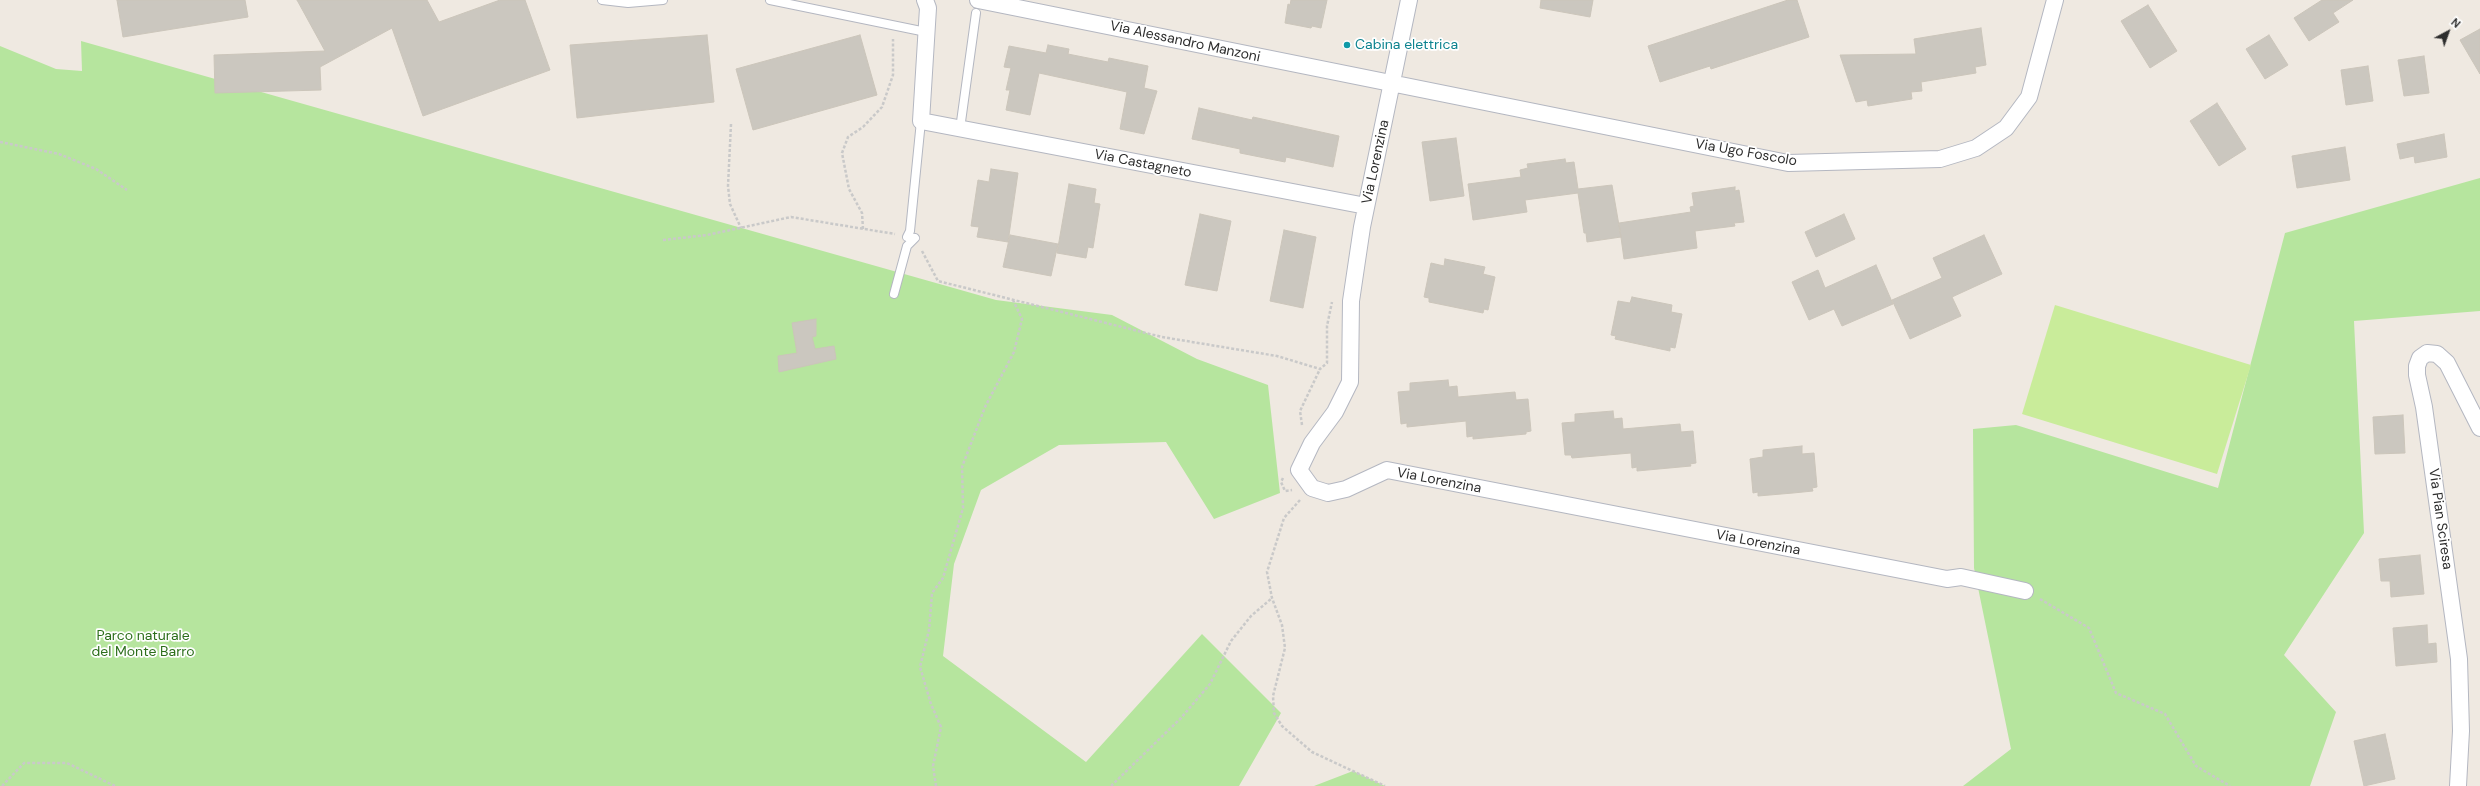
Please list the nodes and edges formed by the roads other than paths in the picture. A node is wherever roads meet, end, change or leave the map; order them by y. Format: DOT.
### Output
graph roads {
  1 [pos="602,0"];
  2 [pos="663,0"];
  3 [pos="770,0"];
  4 [pos="925,0"];
  5 [pos="1409,0"];
  6 [pos="2055,0"];
  7 [pos="977,7"];
  8 [pos="926,32"];
  9 [pos="1392,84"];
  10 [pos="921,121"];
  11 [pos="960,129"];
  12 [pos="1366,206"];
  13 [pos="894,294"];
  14 [pos="2480,428"];
  15 [pos="2026,591"];
  16 [pos="2458,786"];
  1 -- 2 [label="lane"];
  3 -- 8 [label="lane"];
  4 -- 8 [label="street"];
  5 -- 9 [label="street, Via Lorenzina"];
  6 -- 9 [label="street, Via Ugo Foscolo"];
  7 -- 9 [label="street, Via Alessandro Manzoni"];
  7 -- 11 [label="lane"];
  8 -- 10 [label="street"];
  9 -- 12 [label="street, Via Lorenzina"];
  10 -- 11 [label="street, Via Castagneto"];
  10 -- 13 [label="lane"];
  11 -- 12 [label="street, Via Castagneto"];
  12 -- 15 [label="street, Via Lorenzina"];
  14 -- 16 [label="street, Via Pian Sciresa"];
}
